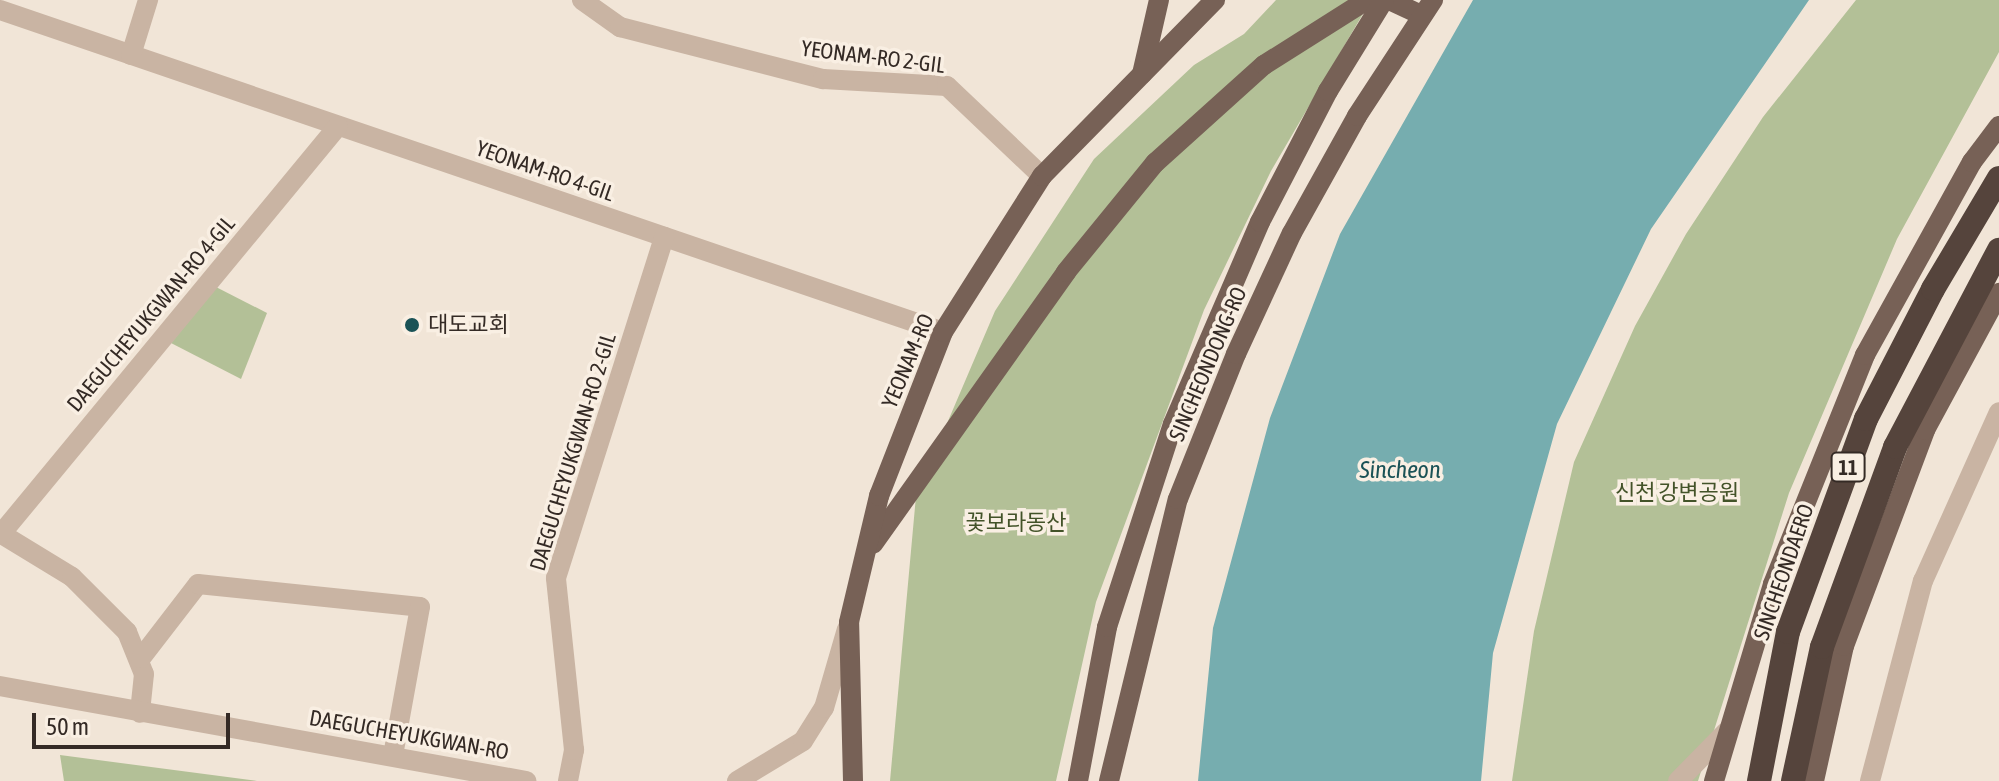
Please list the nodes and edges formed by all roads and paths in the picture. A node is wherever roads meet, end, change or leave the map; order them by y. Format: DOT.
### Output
graph roads {
  1 [pos="148,0"];
  2 [pos="582,0"];
  3 [pos="1159,0"];
  4 [pos="1215,0"];
  5 [pos="1367,0"];
  6 [pos="1386,0"];
  7 [pos="1427,7"];
  8 [pos="0,10"];
  9 [pos="131,55"];
  10 [pos="1141,75"];
  11 [pos="338,126"];
  12 [pos="1998,129"];
  13 [pos="1042,176"];
  14 [pos="1999,178"];
  15 [pos="664,237"];
  16 [pos="1999,250"];
  17 [pos="1999,293"];
  18 [pos="943,332"];
  19 [pos="1999,412"];
  20 [pos="0,534"];
  21 [pos="866,554"];
  22 [pos="849,622"];
  23 [pos="141,658"];
  24 [pos="0,686"];
  25 [pos="140,713"];
  26 [pos="1726,732"];
  27 [pos="393,755"];
  28 [pos="526,781"];
  29 [pos="568,781"];
  30 [pos="737,781"];
  31 [pos="853,781"];
  32 [pos="1078,781"];
  33 [pos="1109,781"];
  34 [pos="1678,781"];
  35 [pos="1714,781"];
  36 [pos="1759,781"];
  37 [pos="1793,781"];
  38 [pos="1814,781"];
  39 [pos="1870,781"];
  1 -- 9 [label="street"];
  2 -- 13 [label="street, YEONAM-RO 2-GIL"];
  3 -- 10 [label="main road"];
  4 -- 10 [label="main road, YEONAM-RO"];
  5 -- 21 [label="main road"];
  6 -- 7 [label="main road"];
  6 -- 32 [label="main road, SINCHEONDONG-RO"];
  7 -- 33 [label="main road, SINCHEONDONG-RO"];
  8 -- 9 [label="street, YEONAM-RO 4-GIL"];
  9 -- 11 [label="street, YEONAM-RO 4-GIL"];
  10 -- 13 [label="main road, YEONAM-RO"];
  11 -- 15 [label="street, YEONAM-RO 4-GIL"];
  11 -- 20 [label="street, DAEGUCHEYUKGWAN-RO 4-GIL"];
  12 -- 26 [label="main road"];
  13 -- 18 [label="main road, YEONAM-RO"];
  14 -- 36 [label="highway, SINCHEONDAERO / 11"];
  15 -- 18 [label="street, YEONAM-RO 4-GIL"];
  15 -- 29 [label="street, DAEGUCHEYUKGWAN-RO 2-GIL"];
  16 -- 37 [label="highway, 11"];
  17 -- 38 [label="main road"];
  18 -- 21 [label="main road, YEONAM-RO"];
  19 -- 39 [label="street"];
  20 -- 23 [label="street"];
  21 -- 22 [label="main road, YEONAM-RO"];
  22 -- 30 [label="street"];
  22 -- 31 [label="main road, YEONAM-RO"];
  23 -- 25 [label="street"];
  23 -- 27 [label="street"];
  24 -- 25 [label="street, DAEGUCHEYUKGWAN-RO"];
  25 -- 27 [label="street, DAEGUCHEYUKGWAN-RO"];
  26 -- 34 [label="street"];
  26 -- 35 [label="main road"];
  27 -- 28 [label="street, DAEGUCHEYUKGWAN-RO"];
}
